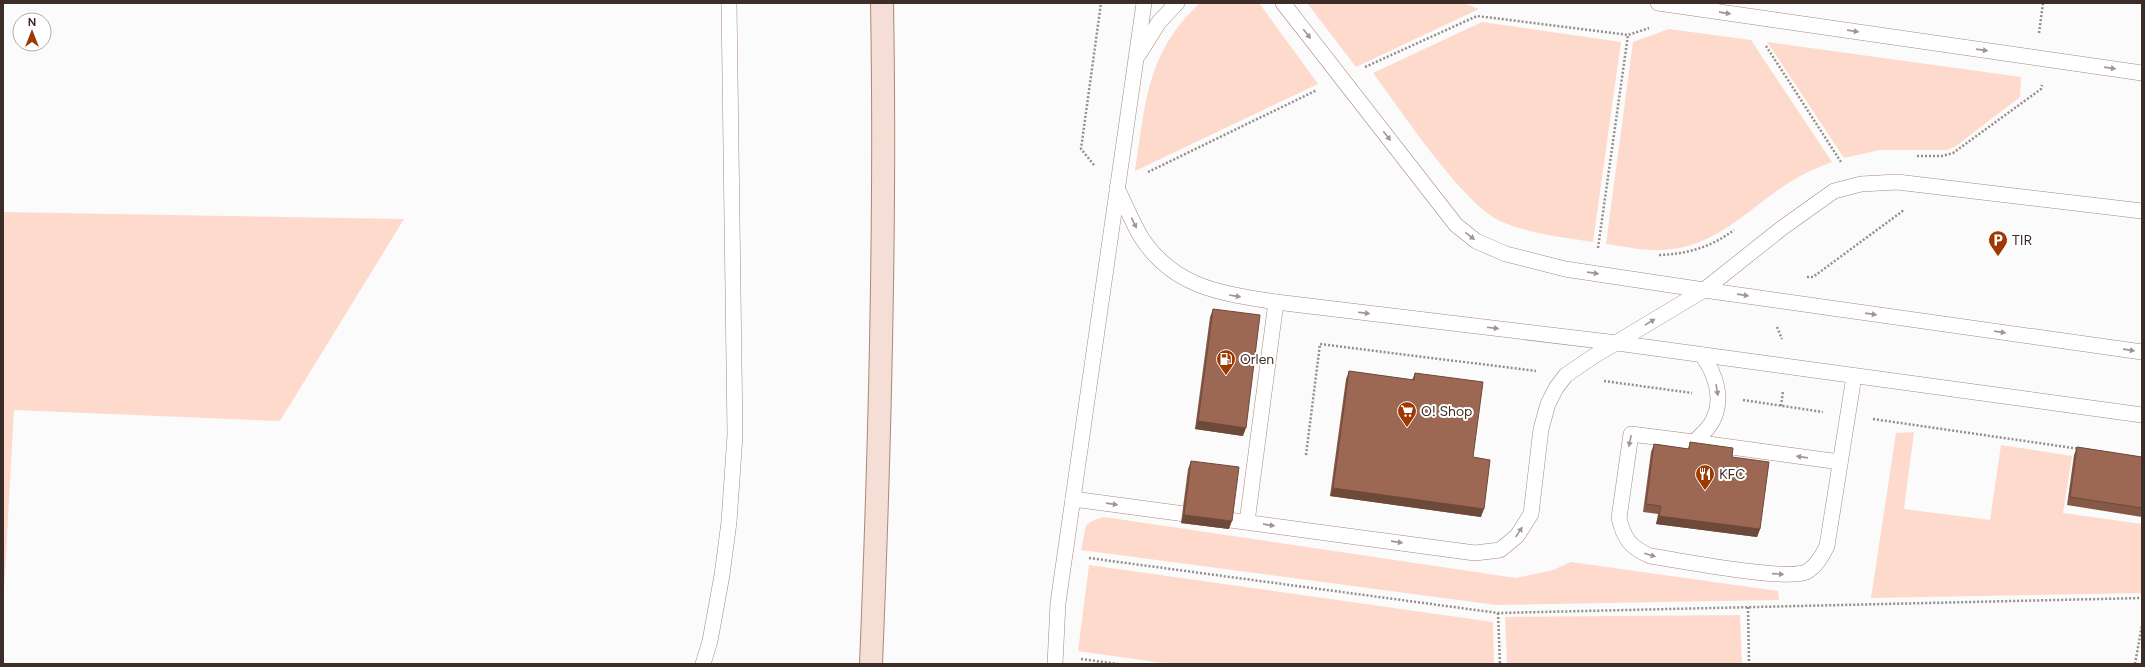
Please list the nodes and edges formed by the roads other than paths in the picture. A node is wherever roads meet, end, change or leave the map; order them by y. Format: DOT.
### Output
graph roads {
  1 [pos="729,3"];
  2 [pos="882,3"];
  3 [pos="1144,3"];
  4 [pos="1177,3"];
  5 [pos="1283,3"];
  6 [pos="1658,3"];
  7 [pos="1136,58"];
  8 [pos="2142,73"];
  9 [pos="1117,188"];
  10 [pos="2142,211"];
  11 [pos="1704,290"];
  12 [pos="1276,302"];
  13 [pos="1617,343"];
  14 [pos="2142,352"];
  15 [pos="1702,355"];
  16 [pos="1854,376"];
  17 [pos="2142,415"];
  18 [pos="1694,442"];
  19 [pos="1840,462"];
  20 [pos="1073,498"];
  21 [pos="1247,522"];
  22 [pos="703,664"];
  23 [pos="871,664"];
  24 [pos="1055,664"];
  1 -- 22 [label="lane"];
  2 -- 23 [label="street"];
  3 -- 7 [label="lane"];
  4 -- 7 [label="lane"];
  5 -- 11 [label="lane, one-way"];
  6 -- 8 [label="lane, one-way"];
  7 -- 9 [label="lane"];
  9 -- 12 [label="lane, one-way"];
  9 -- 20 [label="lane"];
  10 -- 11 [label="lane"];
  13 -- 11 [label="lane, one-way"];
  11 -- 14 [label="lane, one-way"];
  12 -- 13 [label="lane, one-way"];
  12 -- 21 [label="lane"];
  13 -- 15 [label="lane"];
  21 -- 13 [label="lane, one-way"];
  15 -- 16 [label="lane"];
  15 -- 18 [label="lane, one-way"];
  16 -- 17 [label="lane"];
  16 -- 19 [label="lane"];
  19 -- 18 [label="lane, one-way"];
  18 -- 19 [label="lane, one-way"];
  20 -- 21 [label="lane, one-way"];
  20 -- 24 [label="lane"];
}
